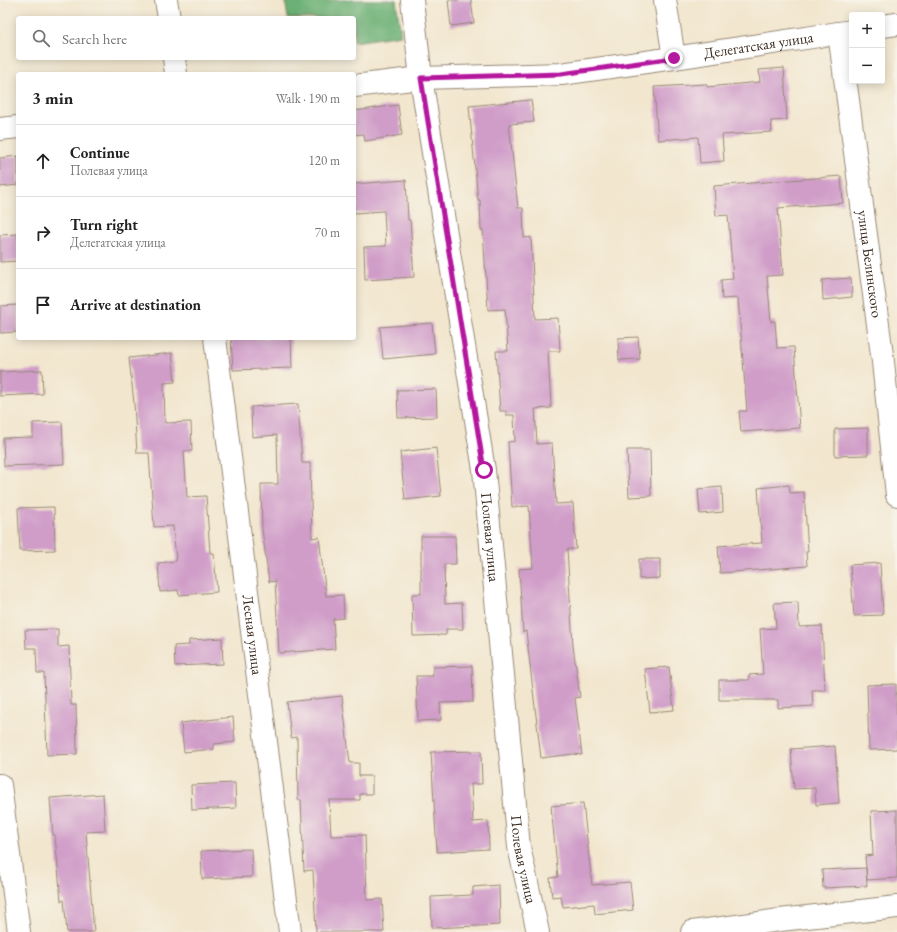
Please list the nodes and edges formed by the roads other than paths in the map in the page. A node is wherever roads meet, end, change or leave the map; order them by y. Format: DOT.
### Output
graph roads {
  1 [pos="166,0"];
  2 [pos="412,0"];
  3 [pos="665,0"];
  4 [pos="169,16"];
  5 [pos="897,24"];
  6 [pos="885,26"];
  7 [pos="845,32"];
  8 [pos="674,58"];
  9 [pos="174,60"];
  10 [pos="176,72"];
  11 [pos="421,78"];
  12 [pos="356,86"];
  13 [pos="16,127"];
  14 [pos="0,129"];
  15 [pos="215,340"];
  16 [pos="897,495"];
  17 [pos="0,785"];
  18 [pos="897,907"];
  19 [pos="781,926"];
  20 [pos="19,932"];
  21 [pos="290,932"];
  22 [pos="538,932"];
  23 [pos="692,932"];
  1 -- 4 [label="street"];
  2 -- 11 [label="street, Полевая улица"];
  3 -- 8 [label="street"];
  5 -- 6 [label="street"];
  7 -- 8 [label="street, Делегатская улица"];
  7 -- 16 [label="street, улица Белинского"];
  8 -- 11 [label="street, Делегатская улица"];
  9 -- 10 [label="street"];
  11 -- 12 [label="street, Делегатская улица"];
  11 -- 22 [label="street, Полевая улица"];
  13 -- 14 [label="street"];
  15 -- 21 [label="street, Лесная улица"];
  17 -- 20 [label="street"];
  18 -- 19 [label="street"];
  19 -- 23 [label="street"];
}
